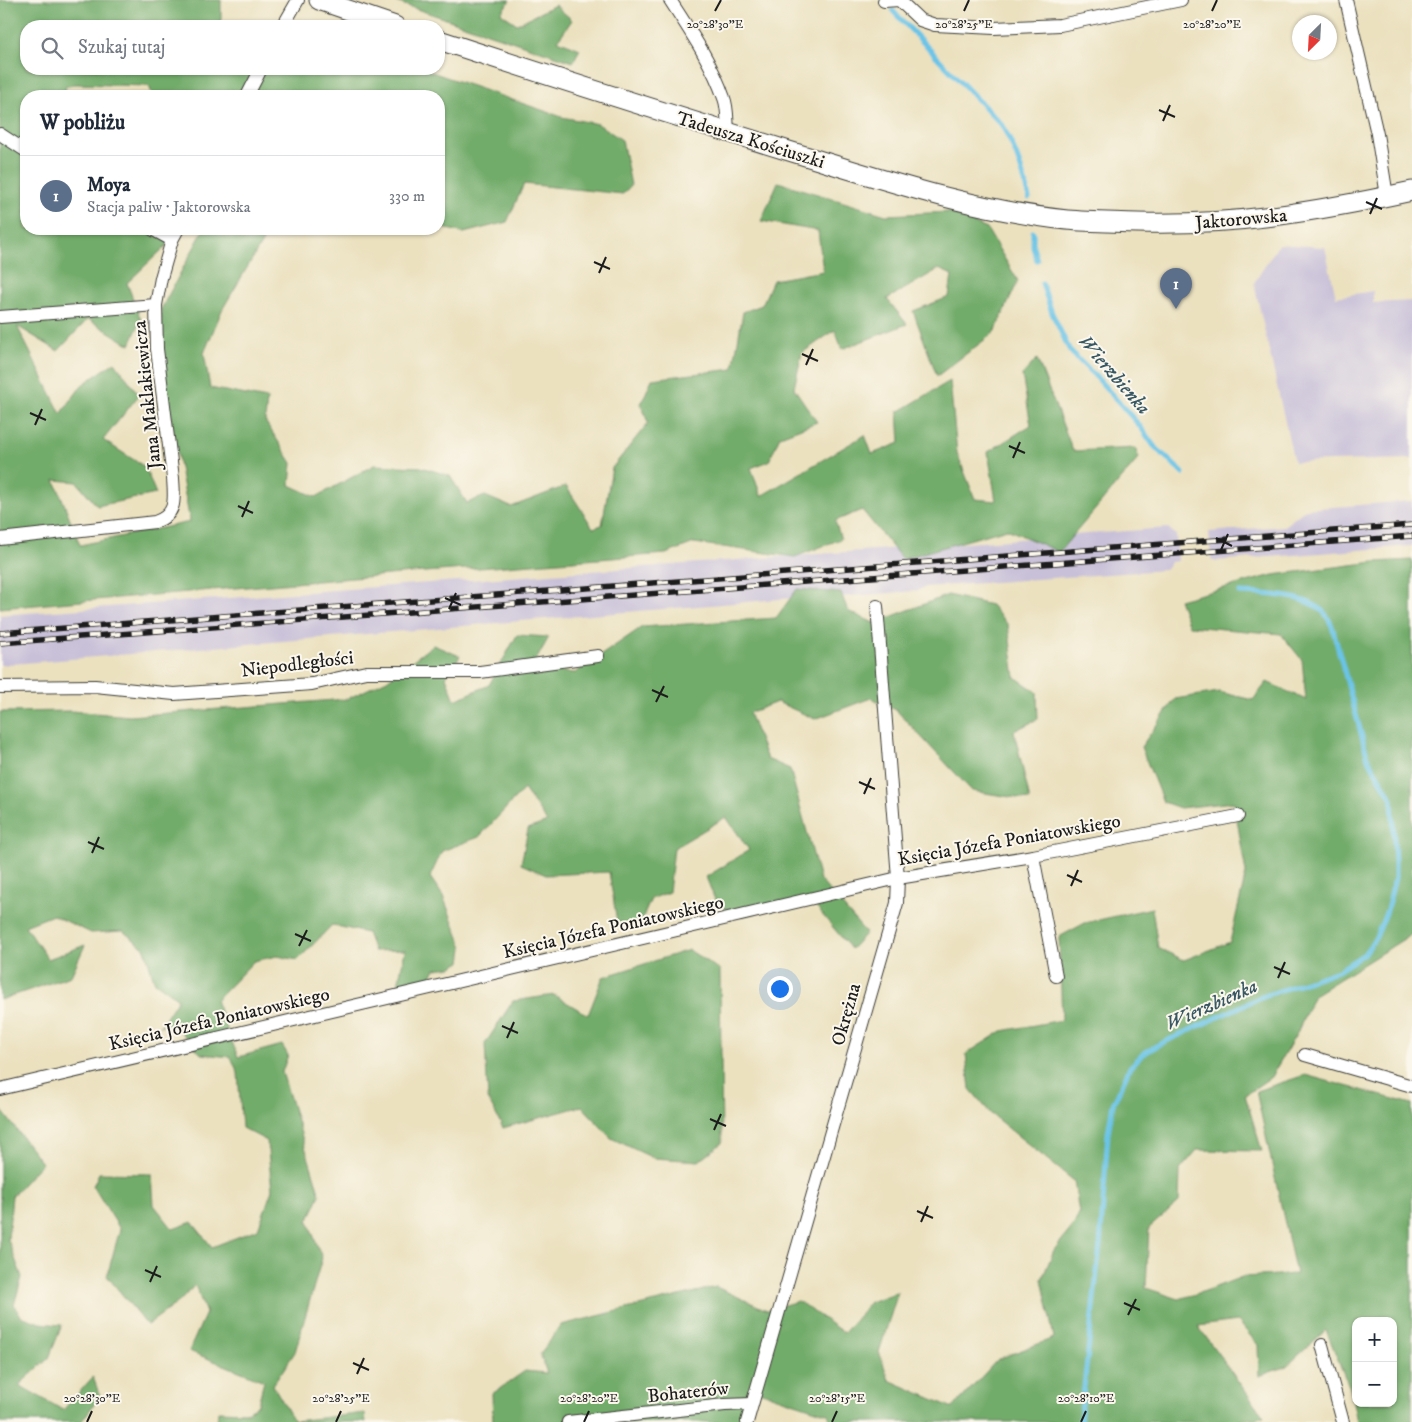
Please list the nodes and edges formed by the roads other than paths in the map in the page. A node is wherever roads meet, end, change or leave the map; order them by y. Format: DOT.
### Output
graph roads {
  1 [pos="298,0"];
  2 [pos="319,0"];
  3 [pos="670,0"];
  4 [pos="1181,0"];
  5 [pos="1346,0"];
  6 [pos="884,1"];
  7 [pos="286,20"];
  8 [pos="377,20"];
  9 [pos="445,42"];
  10 [pos="258,75"];
  11 [pos="250,90"];
  12 [pos="728,132"];
  13 [pos="0,134"];
  14 [pos="20,147"];
  15 [pos="1412,191"];
  16 [pos="1388,196"];
  17 [pos="1067,220"];
  18 [pos="163,235"];
  19 [pos="175,235"];
  20 [pos="172,240"];
  21 [pos="156,305"];
  22 [pos="0,317"];
  23 [pos="0,539"];
  24 [pos="877,606"];
  25 [pos="598,656"];
  26 [pos="0,687"];
  27 [pos="1238,816"];
  28 [pos="1032,856"];
  29 [pos="898,878"];
  30 [pos="1056,976"];
  31 [pos="1306,1055"];
  32 [pos="1412,1086"];
  33 [pos="0,1089"];
  34 [pos="1322,1345"];
  35 [pos="752,1404"];
  36 [pos="568,1422"];
  37 [pos="747,1422"];
  38 [pos="1343,1422"];
  1 -- 7 [label="street"];
  2 -- 8 [label="main road"];
  3 -- 12 [label="street"];
  4 -- 6 [label="street"];
  5 -- 16 [label="street"];
  9 -- 12 [label="main road, Tadeusza Kościuszki"];
  10 -- 11 [label="street"];
  12 -- 17 [label="main road, Tadeusza Kościuszki"];
  13 -- 14 [label="street"];
  15 -- 16 [label="main road, Jaktorowska"];
  16 -- 17 [label="main road, Jaktorowska"];
  18 -- 20 [label="street"];
  19 -- 20 [label="street, Jana Maklakiewicza"];
  20 -- 21 [label="street, Jana Maklakiewicza"];
  21 -- 22 [label="street"];
  21 -- 23 [label="street, Jana Maklakiewicza"];
  24 -- 29 [label="street, Okrężna"];
  25 -- 26 [label="street, Niepodległości"];
  27 -- 28 [label="street, Księcia Józefa Poniatowskiego"];
  28 -- 29 [label="street, Księcia Józefa Poniatowskiego"];
  28 -- 30 [label="street"];
  29 -- 33 [label="street, Księcia Józefa Poniatowskiego"];
  29 -- 35 [label="street, Okrężna"];
  31 -- 32 [label="street"];
  34 -- 38 [label="street"];
  35 -- 36 [label="street, Bohaterów"];
  35 -- 37 [label="street, Okrężna"];
}
